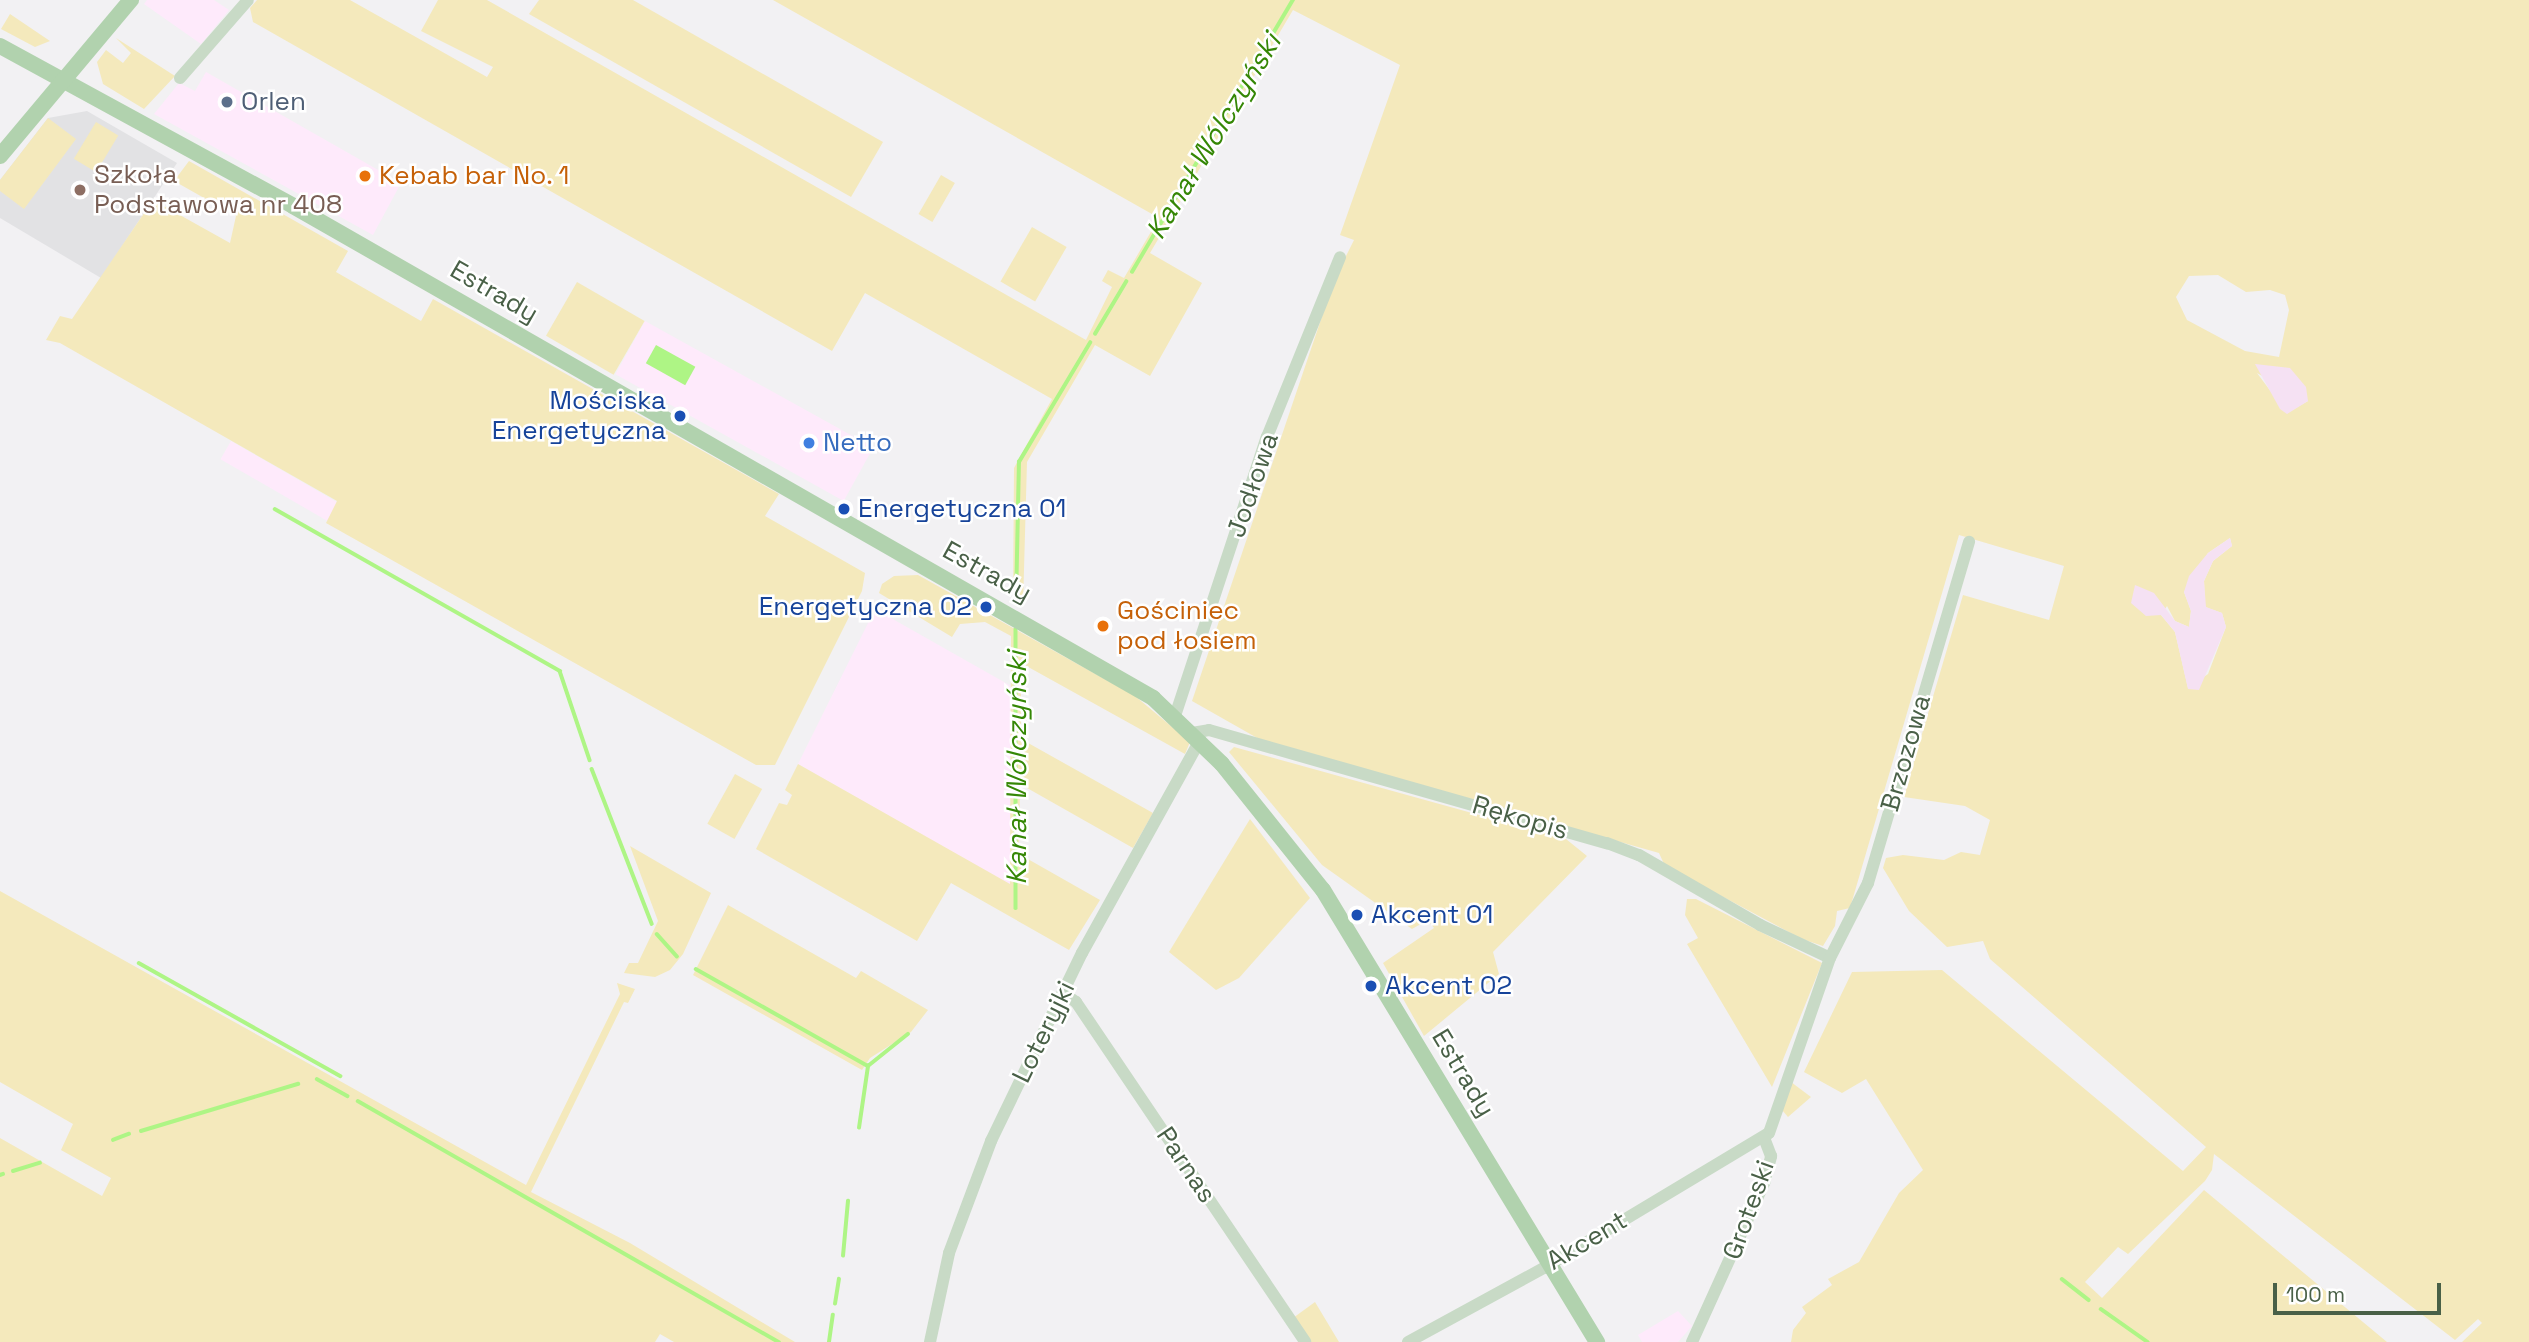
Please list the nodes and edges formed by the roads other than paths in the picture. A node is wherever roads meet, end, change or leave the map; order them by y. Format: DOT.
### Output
graph roads {
  1 [pos="131,0"];
  2 [pos="248,0"];
  3 [pos="0,46"];
  4 [pos="180,78"];
  5 [pos="62,80"];
  6 [pos="0,156"];
  7 [pos="1340,257"];
  8 [pos="1969,542"];
  9 [pos="1175,716"];
  10 [pos="1196,736"];
  11 [pos="1830,958"];
  12 [pos="1063,993"];
  13 [pos="1764,1138"];
  14 [pos="1548,1262"];
  15 [pos="930,1342"];
  16 [pos="1305,1342"];
  17 [pos="1408,1342"];
  18 [pos="1597,1342"];
  19 [pos="1692,1342"];
  1 -- 5 [label="main road"];
  2 -- 4 [label="street"];
  3 -- 5 [label="main road, Estrady"];
  5 -- 6 [label="main road"];
  5 -- 9 [label="main road, Estrady"];
  7 -- 9 [label="street, Jodłowa"];
  8 -- 11 [label="street, Brzozowa"];
  9 -- 10 [label="main road, Estrady"];
  10 -- 11 [label="street, Rękopis"];
  10 -- 12 [label="street, Loteryjki"];
  10 -- 14 [label="main road, Estrady"];
  11 -- 13 [label="street, Groteski"];
  12 -- 15 [label="street, Loteryjki"];
  12 -- 16 [label="street, Parnas"];
  13 -- 14 [label="street, Akcent"];
  13 -- 19 [label="street, Groteski"];
  14 -- 17 [label="street, Akcent"];
  14 -- 18 [label="main road, Estrady"];
}
